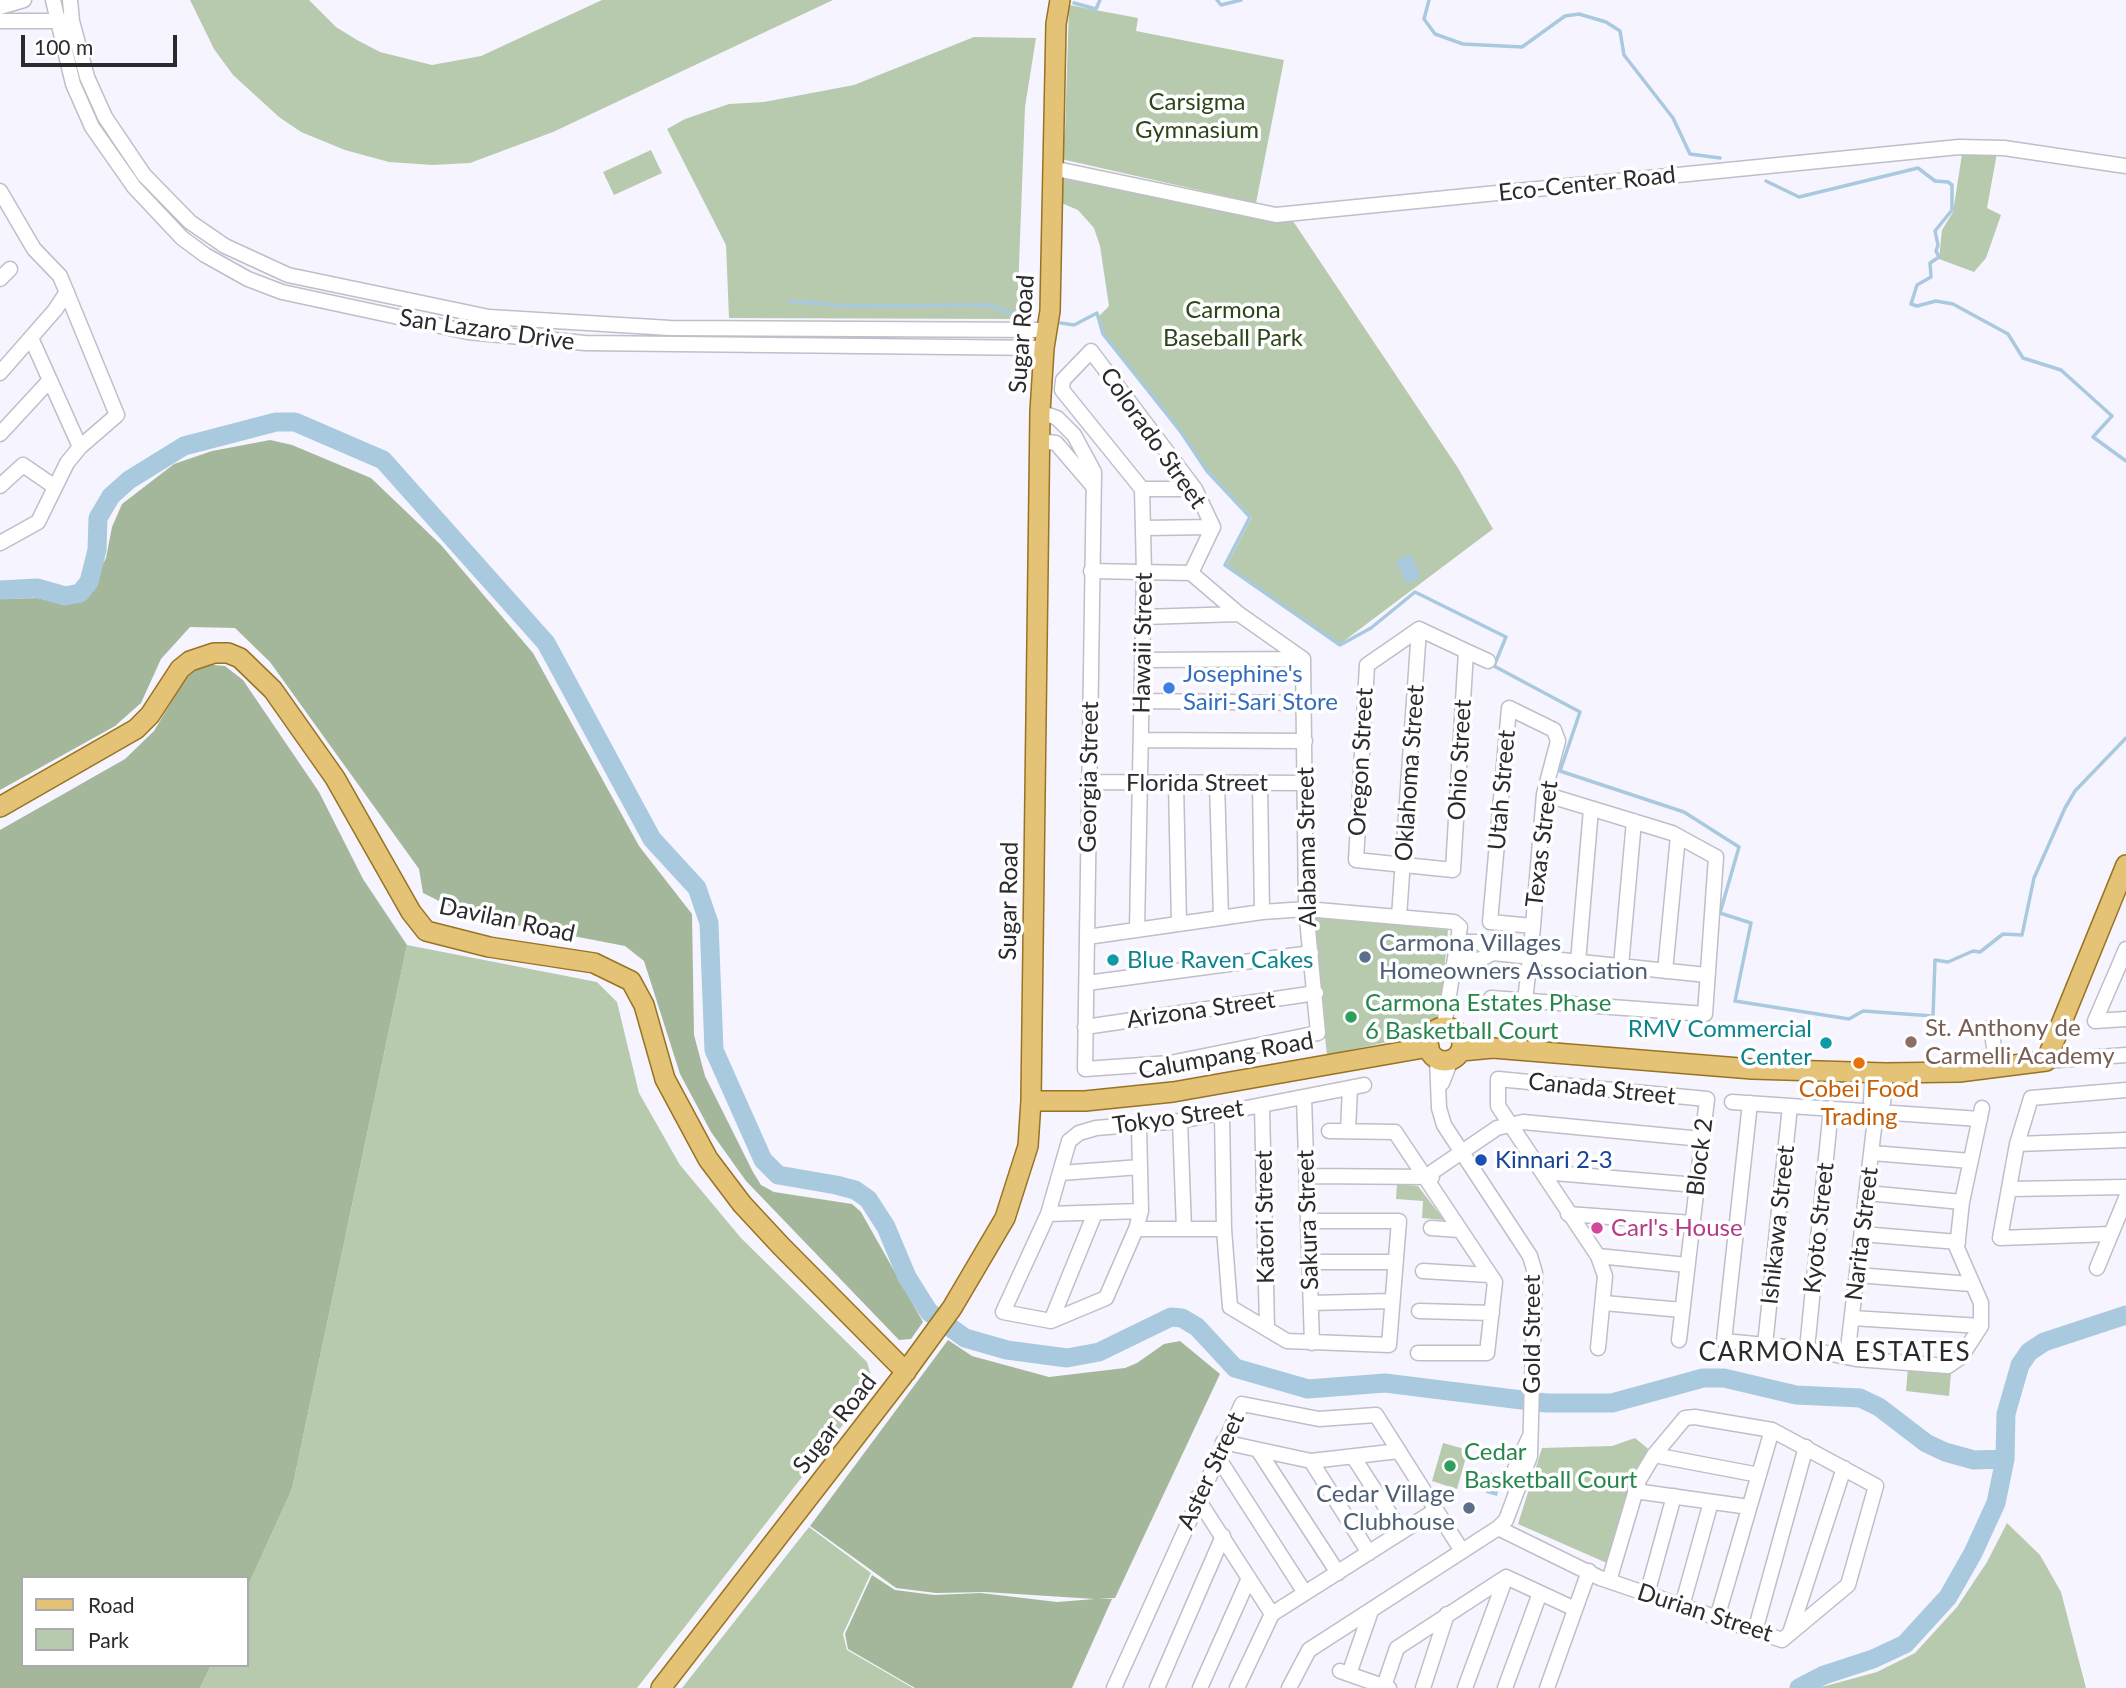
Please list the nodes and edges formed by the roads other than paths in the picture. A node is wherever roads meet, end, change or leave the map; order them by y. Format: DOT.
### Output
graph roads {
  1 [pos="24,0"];
  2 [pos="53,0"];
  3 [pos="70,0"];
  4 [pos="1060,0"];
  5 [pos="0,7"];
  6 [pos="72,20"];
  7 [pos="0,21"];
  8 [pos="56,21"];
  9 [pos="2126,166"];
  10 [pos="1052,168"];
  11 [pos="1,194"];
  12 [pos="67,292"];
  13 [pos="31,338"];
  14 [pos="1045,339"];
  15 [pos="0,373"];
  16 [pos="50,380"];
  17 [pos="1040,412"];
  18 [pos="0,434"];
  19 [pos="1040,441"];
  20 [pos="80,447"];
  21 [pos="1077,456"];
  22 [pos="0,486"];
  23 [pos="55,487"];
  24 [pos="1142,489"];
  25 [pos="1195,489"];
  26 [pos="1213,527"];
  27 [pos="1144,528"];
  28 [pos="0,543"];
  29 [pos="1090,571"];
  30 [pos="1144,572"];
  31 [pos="1191,573"];
  32 [pos="1239,614"];
  33 [pos="1143,617"];
  34 [pos="1419,629"];
  35 [pos="1466,651"];
  36 [pos="1303,659"];
  37 [pos="1143,660"];
  38 [pos="1488,661"];
  39 [pos="1142,701"];
  40 [pos="1304,703"];
  41 [pos="1554,730"];
  42 [pos="1141,740"];
  43 [pos="1304,741"];
  44 [pos="1088,782"];
  45 [pos="1176,783"];
  46 [pos="1217,783"];
  47 [pos="1260,783"];
  48 [pos="1305,783"];
  49 [pos="1141,784"];
  50 [pos="1544,794"];
  51 [pos="0,807"];
  52 [pos="1591,809"];
  53 [pos="1634,821"];
  54 [pos="1678,836"];
  55 [pos="1404,865"];
  56 [pos="2126,865"];
  57 [pos="1306,909"];
  58 [pos="1262,912"];
  59 [pos="1399,917"];
  60 [pos="1221,918"];
  61 [pos="1179,924"];
  62 [pos="1533,926"];
  63 [pos="1138,930"];
  64 [pos="1087,937"];
  65 [pos="1458,942"];
  66 [pos="2126,949"];
  67 [pos="1311,953"];
  68 [pos="1493,953"];
  69 [pos="1530,957"];
  70 [pos="1456,958"];
  71 [pos="1577,962"];
  72 [pos="1620,966"];
  73 [pos="1665,971"];
  74 [pos="1707,975"];
  75 [pos="1087,983"];
  76 [pos="1316,993"];
  77 [pos="1491,998"];
  78 [pos="1525,1001"];
  79 [pos="2126,1019"];
  80 [pos="1086,1027"];
  81 [pos="1991,1027"];
  82 [pos="1448,1045"];
  83 [pos="2126,1055"];
  84 [pos="2046,1061"];
  85 [pos="1997,1067"];
  86 [pos="1085,1069"];
  87 [pos="1880,1073"];
  88 [pos="2126,1090"];
  89 [pos="1304,1097"];
  90 [pos="1707,1099"];
  91 [pos="1031,1101"];
  92 [pos="1732,1102"];
  93 [pos="1750,1103"];
  94 [pos="1262,1105"];
  95 [pos="1790,1106"];
  96 [pos="1832,1108"];
  97 [pos="1876,1111"];
  98 [pos="1222,1114"];
  99 [pos="1180,1121"];
  100 [pos="1139,1126"];
  101 [pos="1510,1126"];
  102 [pos="1329,1131"];
  103 [pos="1348,1132"];
  104 [pos="1702,1139"];
  105 [pos="2126,1140"];
  106 [pos="2017,1144"];
  107 [pos="1872,1153"];
  108 [pos="1462,1155"];
  109 [pos="1971,1161"];
  110 [pos="1140,1167"];
  111 [pos="1543,1172"];
  112 [pos="1061,1173"];
  113 [pos="1307,1176"];
  114 [pos="1425,1177"];
  115 [pos="1696,1185"];
  116 [pos="2126,1187"];
  117 [pos="2010,1189"];
  118 [pos="1867,1193"];
  119 [pos="2126,1198"];
  120 [pos="1962,1202"];
  121 [pos="1141,1211"];
  122 [pos="1048,1213"];
  123 [pos="1095,1213"];
  124 [pos="1568,1214"];
  125 [pos="1309,1221"];
  126 [pos="1692,1223"];
  127 [pos="1431,1228"];
  128 [pos="1136,1229"];
  129 [pos="1184,1229"];
  130 [pos="1224,1229"];
  131 [pos="1459,1230"];
  132 [pos="1862,1234"];
  133 [pos="2111,1234"];
  134 [pos="1958,1242"];
  135 [pos="1598,1256"];
  136 [pos="1310,1262"];
  137 [pos="1395,1262"];
  138 [pos="1687,1265"];
  139 [pos="2097,1268"];
  140 [pos="1423,1271"];
  141 [pos="1489,1275"];
  142 [pos="1857,1275"];
  143 [pos="1971,1284"];
  144 [pos="1392,1301"];
  145 [pos="1311,1303"];
  146 [pos="1604,1303"];
  147 [pos="1682,1310"];
  148 [pos="1419,1311"];
  149 [pos="1492,1313"];
  150 [pos="1852,1318"];
  151 [pos="1051,1321"];
  152 [pos="1981,1326"];
  153 [pos="1267,1328"];
  154 [pos="1679,1340"];
  155 [pos="1312,1343"];
  156 [pos="1765,1345"];
  157 [pos="1598,1348"];
  158 [pos="1807,1349"];
  159 [pos="1418,1353"];
  160 [pos="1847,1357"];
  161 [pos="906,1372"];
  162 [pos="1772,1430"];
  163 [pos="1806,1447"];
  164 [pos="1220,1449"];
  165 [pos="1258,1450"];
  166 [pos="1399,1451"];
  167 [pos="1654,1455"];
  168 [pos="1354,1458"];
  169 [pos="1311,1461"];
  170 [pos="1844,1468"];
  171 [pos="1759,1475"];
  172 [pos="1634,1491"];
  173 [pos="1674,1496"];
  174 [pos="1197,1498"];
  175 [pos="1711,1502"];
  176 [pos="1749,1507"];
  177 [pos="1436,1510"];
  178 [pos="1498,1528"];
  179 [pos="1401,1531"];
  180 [pos="1223,1536"];
  181 [pos="1462,1551"];
  182 [pos="1368,1553"];
  183 [pos="1589,1572"];
  184 [pos="1338,1573"];
  185 [pos="1249,1577"];
  186 [pos="1506,1577"];
  187 [pos="1609,1581"];
  188 [pos="1305,1593"];
  189 [pos="1540,1593"];
  190 [pos="1647,1594"];
  191 [pos="1682,1606"];
  192 [pos="1575,1609"];
  193 [pos="1371,1611"];
  194 [pos="1272,1614"];
  195 [pos="1447,1614"];
  196 [pos="1717,1618"];
  197 [pos="1755,1631"];
  198 [pos="1790,1634"];
  199 [pos="1387,1687"];
  200 [pos="661,1688"];
  201 [pos="1114,1688"];
  202 [pos="1157,1688"];
  203 [pos="1200,1688"];
  204 [pos="1237,1688"];
  205 [pos="1289,1688"];
  206 [pos="1423,1688"];
  207 [pos="1465,1688"];
  208 [pos="1505,1688"];
  209 [pos="1547,1688"];
  1 -- 5 [label="street"];
  2 -- 8 [label="street, San Lazaro Drive"];
  3 -- 6 [label="street, San Lazaro Drive"];
  4 -- 10 [label="main road, Sugar Road"];
  6 -- 8 [label="street"];
  6 -- 14 [label="street, San Lazaro Drive"];
  7 -- 8 [label="street"];
  8 -- 14 [label="street, San Lazaro Drive"];
  9 -- 10 [label="street, Eco-Center Road"];
  10 -- 14 [label="main road, Sugar Road"];
  11 -- 12 [label="street"];
  12 -- 13 [label="street"];
  12 -- 20 [label="street"];
  13 -- 15 [label="street"];
  13 -- 16 [label="street"];
  14 -- 17 [label="main road, Sugar Road"];
  16 -- 18 [label="street"];
  16 -- 20 [label="street"];
  17 -- 19 [label="main road, Sugar Road"];
  17 -- 21 [label="street, Georgia Street"];
  19 -- 21 [label="street, Georgia Street"];
  19 -- 91 [label="main road, Sugar Road"];
  20 -- 23 [label="street"];
  21 -- 29 [label="street, Georgia Street"];
  22 -- 23 [label="street"];
  23 -- 28 [label="street"];
  24 -- 25 [label="street"];
  24 -- 25 [label="street, Colorado Street"];
  24 -- 27 [label="street, Hawaii Street"];
  25 -- 26 [label="street, Colorado Street"];
  26 -- 27 [label="street"];
  26 -- 31 [label="street"];
  27 -- 30 [label="street, Hawaii Street"];
  29 -- 30 [label="street"];
  29 -- 44 [label="street, Georgia Street"];
  30 -- 31 [label="street"];
  30 -- 33 [label="street, Hawaii Street"];
  31 -- 32 [label="street"];
  32 -- 33 [label="street"];
  32 -- 36 [label="street"];
  33 -- 37 [label="street, Hawaii Street"];
  34 -- 35 [label="street"];
  34 -- 55 [label="street, Oklahoma Street"];
  34 -- 55 [label="street, Oregon Street"];
  35 -- 38 [label="street"];
  35 -- 55 [label="street, Ohio Street"];
  36 -- 37 [label="street"];
  36 -- 40 [label="street, Alabama Street"];
  37 -- 39 [label="street, Hawaii Street"];
  39 -- 40 [label="street"];
  39 -- 42 [label="street, Hawaii Street"];
  40 -- 43 [label="street, Alabama Street"];
  41 -- 50 [label="street, Texas Street"];
  41 -- 62 [label="street, Utah Street"];
  42 -- 43 [label="street"];
  42 -- 49 [label="street, Hawaii Street"];
  43 -- 48 [label="street, Alabama Street"];
  44 -- 49 [label="street, Florida Street"];
  44 -- 64 [label="street, Georgia Street"];
  45 -- 46 [label="street, Florida Street"];
  45 -- 49 [label="street, Florida Street"];
  45 -- 61 [label="street"];
  46 -- 47 [label="street, Florida Street"];
  46 -- 60 [label="street"];
  47 -- 48 [label="street, Florida Street"];
  47 -- 58 [label="street"];
  48 -- 57 [label="street, Alabama Street"];
  49 -- 63 [label="street, Hawaii Street"];
  50 -- 52 [label="street"];
  50 -- 62 [label="street, Texas Street"];
  51 -- 161 [label="main road, Davilan Road"];
  52 -- 53 [label="street"];
  52 -- 71 [label="street"];
  53 -- 54 [label="street"];
  53 -- 72 [label="street"];
  54 -- 73 [label="street"];
  54 -- 74 [label="street"];
  55 -- 59 [label="street, Oklahoma Street"];
  56 -- 84 [label="main road"];
  57 -- 58 [label="street"];
  57 -- 59 [label="street"];
  57 -- 67 [label="street, Alabama Street"];
  58 -- 60 [label="street"];
  59 -- 65 [label="street"];
  60 -- 61 [label="street"];
  61 -- 63 [label="street"];
  62 -- 69 [label="street, Texas Street"];
  63 -- 64 [label="street"];
  64 -- 75 [label="street, Georgia Street"];
  65 -- 68 [label="street"];
  65 -- 70 [label="street, Gold Street"];
  66 -- 79 [label="street"];
  67 -- 75 [label="street"];
  67 -- 76 [label="street, Alabama Street"];
  68 -- 69 [label="street"];
  68 -- 70 [label="street"];
  69 -- 71 [label="street"];
  69 -- 78 [label="street, Texas Street"];
  70 -- 82 [label="street, Gold Street"];
  71 -- 72 [label="street"];
  72 -- 73 [label="street"];
  73 -- 74 [label="street"];
  74 -- 78 [label="street"];
  75 -- 80 [label="street, Georgia Street"];
  76 -- 80 [label="street, Arizona Street"];
  76 -- 86 [label="street, Alabama Street"];
  77 -- 78 [label="street"];
  80 -- 86 [label="street, Georgia Street"];
  81 -- 85 [label="street"];
  82 -- 87 [label="main road, Calumpang Road"];
  82 -- 91 [label="main road, Calumpang Road"];
  82 -- 108 [label="street, Gold Street"];
  83 -- 84 [label="street"];
  84 -- 85 [label="main road, Calumpang Road"];
  85 -- 87 [label="main road, Calumpang Road"];
  87 -- 97 [label="street, Narita Street"];
  88 -- 106 [label="street"];
  89 -- 94 [label="street, Tokyo Street"];
  89 -- 103 [label="street, Tokyo Street"];
  89 -- 113 [label="street, Sakura Street"];
  90 -- 101 [label="street, Canada Street"];
  90 -- 104 [label="street, Block 2"];
  91 -- 161 [label="main road, Sugar Road"];
  92 -- 93 [label="street"];
  93 -- 95 [label="street"];
  93 -- 156 [label="street"];
  94 -- 98 [label="street, Tokyo Street"];
  94 -- 153 [label="street, Katori Street"];
  95 -- 96 [label="street"];
  95 -- 156 [label="street, Ishikawa Street"];
  96 -- 97 [label="street"];
  96 -- 158 [label="street, Kyoto Street"];
  97 -- 107 [label="street, Narita Street"];
  97 -- 109 [label="street"];
  98 -- 99 [label="street, Tokyo Street"];
  98 -- 130 [label="street"];
  99 -- 100 [label="street, Tokyo Street"];
  99 -- 129 [label="street"];
  100 -- 110 [label="street"];
  100 -- 112 [label="street, Tokyo Street"];
  101 -- 104 [label="street"];
  101 -- 108 [label="street"];
  101 -- 111 [label="street"];
  102 -- 103 [label="street"];
  103 -- 114 [label="street"];
  104 -- 115 [label="street, Block 2"];
  105 -- 106 [label="street"];
  106 -- 117 [label="street"];
  107 -- 109 [label="street"];
  107 -- 118 [label="street, Narita Street"];
  108 -- 114 [label="street"];
  108 -- 178 [label="street, Gold Street"];
  109 -- 120 [label="street"];
  110 -- 112 [label="street"];
  110 -- 121 [label="street"];
  111 -- 115 [label="street"];
  111 -- 124 [label="street"];
  112 -- 122 [label="street, Tokyo Street"];
  113 -- 114 [label="street"];
  113 -- 125 [label="street, Sakura Street"];
  114 -- 131 [label="street"];
  115 -- 126 [label="street, Block 2"];
  116 -- 117 [label="street"];
  117 -- 133 [label="street"];
  118 -- 120 [label="street"];
  118 -- 132 [label="street, Narita Street"];
  119 -- 133 [label="street"];
  120 -- 134 [label="street"];
  121 -- 123 [label="street"];
  121 -- 128 [label="street"];
  122 -- 123 [label="street"];
  122 -- 151 [label="street, Tokyo Street"];
  123 -- 151 [label="street"];
  124 -- 126 [label="street"];
  124 -- 135 [label="street"];
  125 -- 136 [label="street, Sakura Street"];
  125 -- 137 [label="street"];
  126 -- 138 [label="street, Block 2"];
  127 -- 131 [label="street"];
  128 -- 129 [label="street"];
  128 -- 151 [label="street"];
  129 -- 130 [label="street"];
  130 -- 153 [label="street"];
  131 -- 141 [label="street"];
  132 -- 134 [label="street"];
  132 -- 142 [label="street, Narita Street"];
  133 -- 139 [label="street"];
  134 -- 143 [label="street"];
  135 -- 138 [label="street"];
  135 -- 146 [label="street"];
  136 -- 137 [label="street"];
  136 -- 145 [label="street, Sakura Street"];
  137 -- 144 [label="street"];
  138 -- 147 [label="street, Block 2"];
  140 -- 141 [label="street"];
  141 -- 149 [label="street"];
  142 -- 143 [label="street"];
  142 -- 150 [label="street, Narita Street"];
  143 -- 152 [label="street"];
  144 -- 145 [label="street"];
  144 -- 155 [label="street"];
  145 -- 155 [label="street, Sakura Street"];
  146 -- 147 [label="street"];
  146 -- 157 [label="street"];
  147 -- 154 [label="street, Block 2"];
  148 -- 149 [label="street"];
  149 -- 159 [label="street"];
  150 -- 152 [label="street"];
  150 -- 160 [label="street, Narita Street"];
  152 -- 160 [label="street"];
  153 -- 155 [label="street"];
  156 -- 158 [label="street"];
  158 -- 160 [label="street"];
  161 -- 200 [label="main road, Sugar Road"];
  162 -- 163 [label="street, Durian Street"];
  162 -- 167 [label="street, Durian Street"];
  162 -- 171 [label="street"];
  163 -- 170 [label="street, Durian Street"];
  163 -- 197 [label="street"];
  164 -- 165 [label="street"];
  164 -- 166 [label="street, Aster Street"];
  164 -- 174 [label="street, Aster Street"];
  164 -- 188 [label="street"];
  165 -- 169 [label="street"];
  165 -- 184 [label="street"];
  166 -- 168 [label="street"];
  166 -- 177 [label="street, Aster Street"];
  167 -- 171 [label="street"];
  167 -- 172 [label="street"];
  168 -- 169 [label="street"];
  168 -- 179 [label="street"];
  169 -- 182 [label="street"];
  170 -- 198 [label="street"];
  170 -- 198 [label="street, Durian Street"];
  171 -- 176 [label="street"];
  172 -- 173 [label="street"];
  172 -- 187 [label="street"];
  173 -- 175 [label="street"];
  173 -- 190 [label="street"];
  174 -- 180 [label="street"];
  174 -- 201 [label="street, Aster Street"];
  175 -- 176 [label="street"];
  175 -- 191 [label="street"];
  176 -- 196 [label="street"];
  177 -- 179 [label="street"];
  177 -- 181 [label="street, Aster Street"];
  178 -- 181 [label="street"];
  178 -- 183 [label="street, Durian Street"];
  179 -- 182 [label="street"];
  180 -- 185 [label="street"];
  180 -- 202 [label="street"];
  181 -- 193 [label="street"];
  182 -- 184 [label="street"];
  183 -- 187 [label="street, Durian Street"];
  183 -- 192 [label="street"];
  184 -- 188 [label="street"];
  185 -- 194 [label="street"];
  185 -- 203 [label="street"];
  186 -- 189 [label="street"];
  186 -- 195 [label="street"];
  186 -- 207 [label="street"];
  187 -- 190 [label="street, Durian Street"];
  188 -- 194 [label="street"];
  189 -- 192 [label="street"];
  189 -- 208 [label="street"];
  190 -- 191 [label="street, Durian Street"];
  191 -- 196 [label="street, Durian Street"];
  192 -- 209 [label="street"];
  193 -- 199 [label="street"];
  193 -- 205 [label="street"];
  194 -- 204 [label="street"];
  195 -- 199 [label="street"];
  195 -- 206 [label="street"];
  196 -- 197 [label="street, Durian Street"];
  197 -- 198 [label="street, Durian Street"];
}
